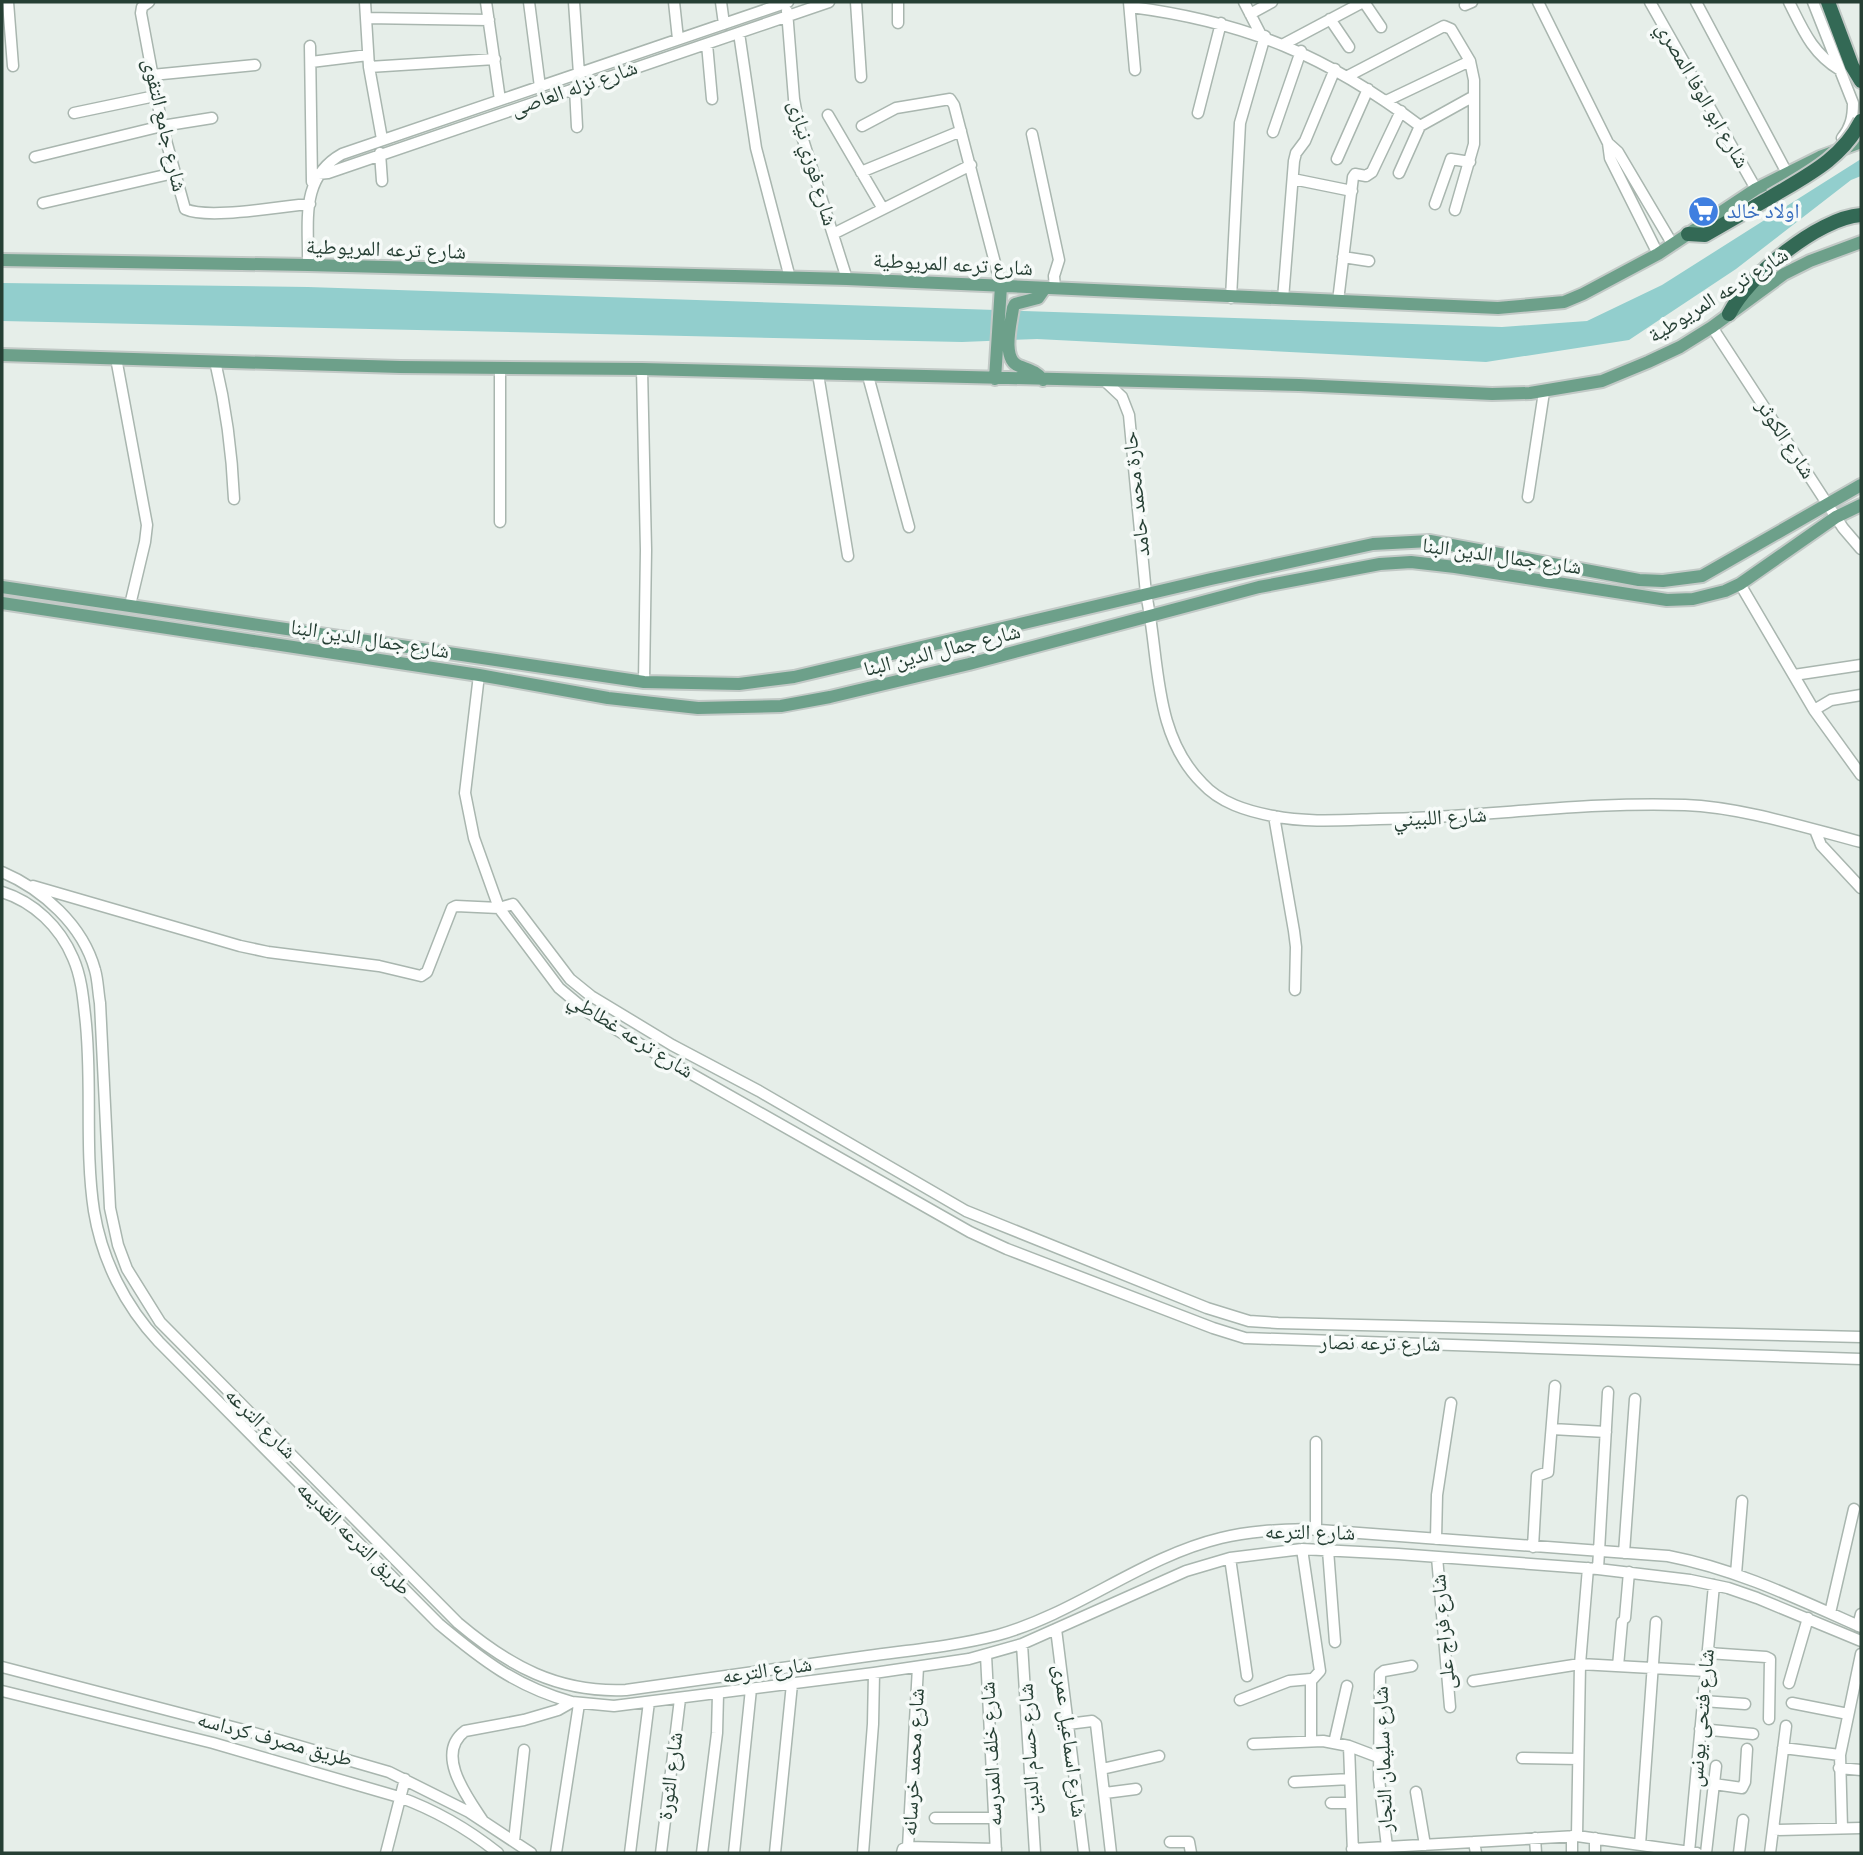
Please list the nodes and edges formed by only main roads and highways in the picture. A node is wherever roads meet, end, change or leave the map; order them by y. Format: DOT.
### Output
graph roads {
  1 [pos="1828,2"];
  2 [pos="1861,81"];
  3 [pos="1861,121"];
  4 [pos="1861,142"];
  5 [pos="1861,215"];
  6 [pos="1688,234"];
  7 [pos="1861,243"];
  8 [pos="2,260"];
  9 [pos="1002,286"];
  10 [pos="1050,288"];
  11 [pos="1006,308"];
  12 [pos="1729,314"];
  13 [pos="2,355"];
  14 [pos="995,379"];
  15 [pos="1043,380"];
  16 [pos="1860,489"];
  17 [pos="1861,505"];
  18 [pos="2,587"];
  19 [pos="2,603"];
  1 -- 2 [label="highway"];
  3 -- 6 [label="highway, bridge"];
  4 -- 6 [label="main road, شارع ترعه المريوطية"];
  5 -- 12 [label="highway"];
  6 -- 10 [label="main road, شارع ترعه المريوطية"];
  7 -- 12 [label="main road, شارع ترعه المريوطية"];
  8 -- 9 [label="main road, شارع ترعه المريوطية"];
  9 -- 10 [label="main road, شارع ترعه المريوطية"];
  9 -- 11 [label="main road"];
  10 -- 11 [label="main road"];
  11 -- 14 [label="main road"];
  11 -- 15 [label="main road"];
  12 -- 15 [label="main road, شارع ترعه المريوطية"];
  13 -- 14 [label="main road, شارع ترعه المريوطية"];
  14 -- 15 [label="main road, شارع ترعه المريوطية"];
  16 -- 18 [label="main road, شارع جمال الدين البنا"];
  17 -- 19 [label="main road, شارع جمال الدين البنا"];
}
